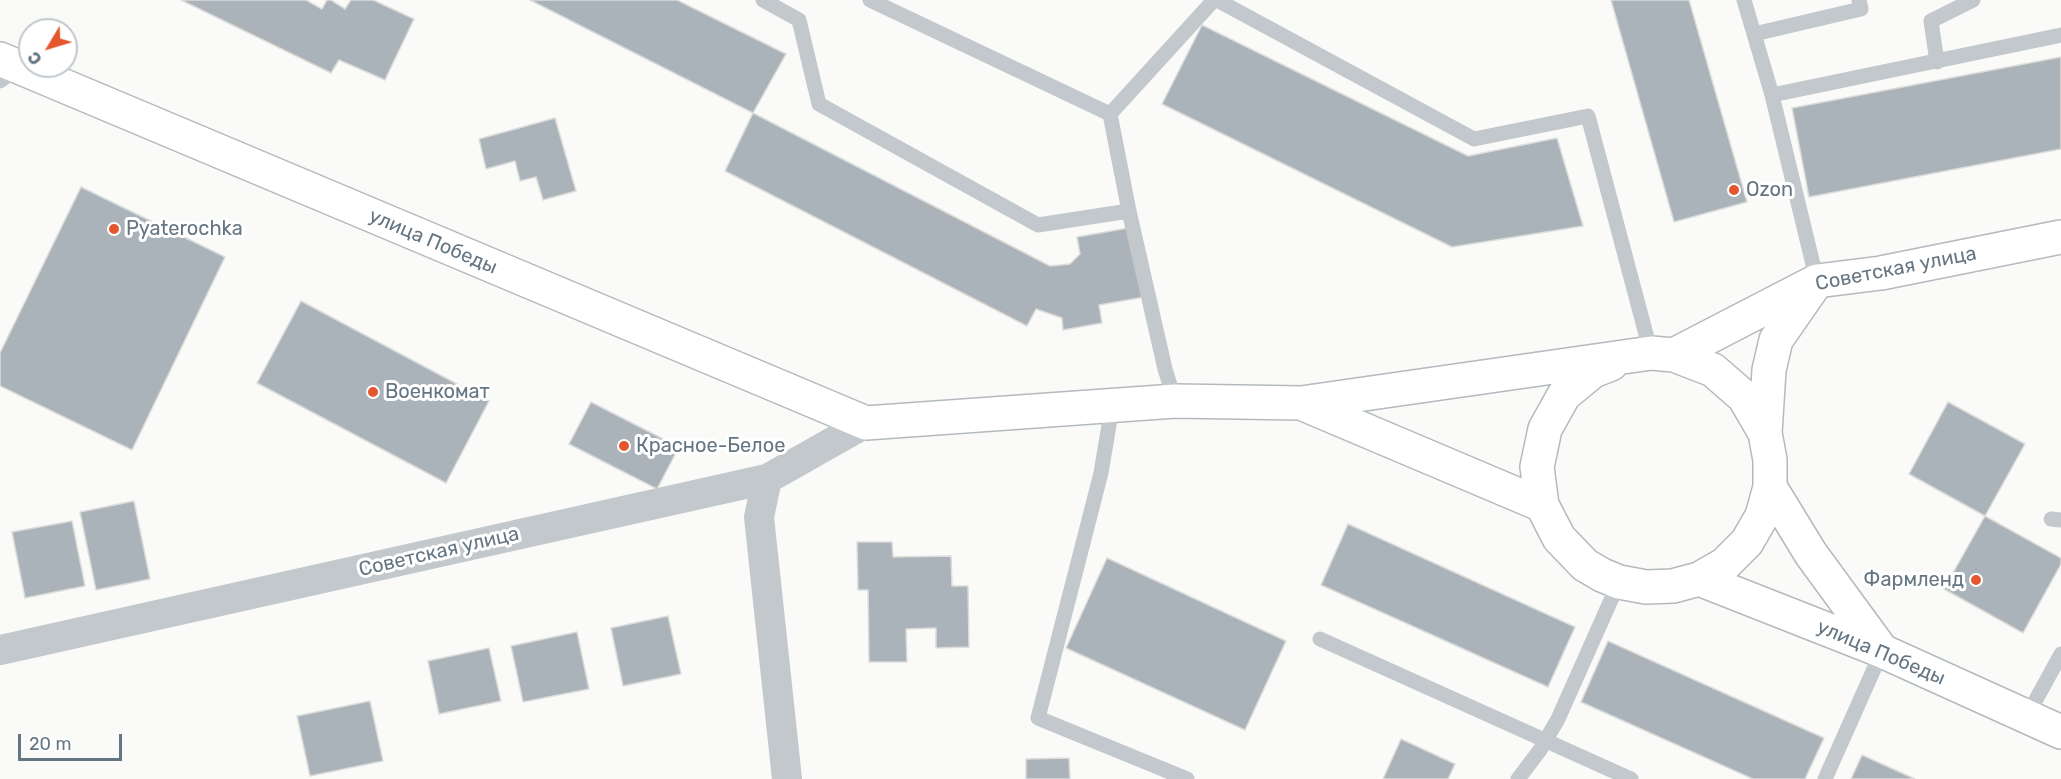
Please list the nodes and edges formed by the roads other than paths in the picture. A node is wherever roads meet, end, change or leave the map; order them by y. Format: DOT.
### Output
graph roads {
  1 [pos="764,0"];
  2 [pos="870,0"];
  3 [pos="1215,0"];
  4 [pos="1744,0"];
  5 [pos="1858,0"];
  6 [pos="1973,0"];
  7 [pos="1754,34"];
  8 [pos="2061,35"];
  9 [pos="1937,62"];
  10 [pos="6,69"];
  11 [pos="1772,96"];
  12 [pos="1110,114"];
  13 [pos="1129,211"];
  14 [pos="2061,237"];
  15 [pos="1816,281"];
  16 [pos="1651,355"];
  17 [pos="1175,401"];
  18 [pos="1301,403"];
  19 [pos="1112,407"];
  20 [pos="866,423"];
  21 [pos="1765,433"];
  22 [pos="767,479"];
  23 [pos="1770,487"];
  24 [pos="1542,505"];
  25 [pos="1699,579"];
  26 [pos="1619,582"];
  27 [pos="1320,639"];
  28 [pos="0,650"];
  29 [pos="1882,651"];
  30 [pos="2061,654"];
  31 [pos="2027,716"];
  32 [pos="2061,732"];
  33 [pos="1546,741"];
  34 [pos="787,779"];
  35 [pos="1187,779"];
  36 [pos="1518,779"];
  37 [pos="1631,779"];
  38 [pos="1825,779"];
  1 -- 13 [label="lane"];
  2 -- 12 [label="lane"];
  3 -- 12 [label="lane"];
  3 -- 16 [label="lane"];
  4 -- 7 [label="lane"];
  5 -- 7 [label="lane"];
  6 -- 9 [label="lane"];
  7 -- 11 [label="lane"];
  8 -- 9 [label="lane"];
  9 -- 11 [label="lane"];
  10 -- 20 [label="street, улица Победы"];
  11 -- 15 [label="lane"];
  12 -- 13 [label="lane"];
  13 -- 17 [label="lane"];
  14 -- 15 [label="street, Советская улица"];
  15 -- 16 [label="street, Советская улица"];
  15 -- 21 [label="street"];
  16 -- 18 [label="street"];
  16 -- 21 [label="street"];
  16 -- 24 [label="street"];
  17 -- 18 [label="street"];
  17 -- 19 [label="street"];
  18 -- 24 [label="street"];
  19 -- 20 [label="street"];
  19 -- 35 [label="lane"];
  20 -- 22 [label="street, Советская улица"];
  21 -- 23 [label="street"];
  22 -- 28 [label="street, Советская улица"];
  22 -- 34 [label="street"];
  23 -- 25 [label="street"];
  23 -- 29 [label="street"];
  24 -- 26 [label="street"];
  25 -- 26 [label="street"];
  25 -- 29 [label="street, улица Победы"];
  26 -- 33 [label="lane"];
  27 -- 33 [label="lane"];
  29 -- 31 [label="street, улица Победы"];
  29 -- 38 [label="lane"];
  30 -- 31 [label="lane"];
  31 -- 32 [label="street, улица Победы"];
  33 -- 36 [label="lane"];
  33 -- 37 [label="lane"];
}
